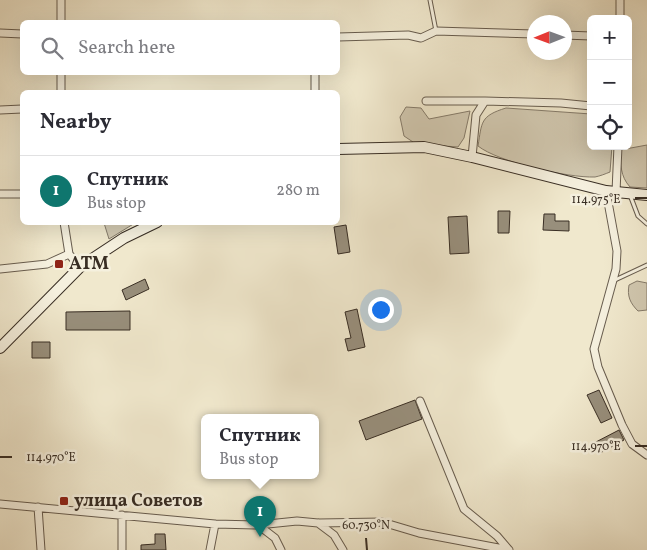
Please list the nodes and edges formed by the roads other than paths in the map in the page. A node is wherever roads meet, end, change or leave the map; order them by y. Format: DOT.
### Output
graph roads {
  1 [pos="61,0"];
  2 [pos="430,0"];
  3 [pos="620,0"];
  4 [pos="620,15"];
  5 [pos="60,20"];
  6 [pos="436,32"];
  7 [pos="0,33"];
  8 [pos="20,34"];
  9 [pos="527,34"];
  10 [pos="572,35"];
  11 [pos="587,36"];
  12 [pos="340,37"];
  13 [pos="61,75"];
  14 [pos="314,75"];
  15 [pos="61,90"];
  16 [pos="315,90"];
  17 [pos="426,101"];
  18 [pos="485,102"];
  19 [pos="587,105"];
  20 [pos="20,109"];
  21 [pos="0,110"];
  22 [pos="340,149"];
  23 [pos="617,150"];
  24 [pos="472,156"];
  25 [pos="611,192"];
  26 [pos="0,194"];
  27 [pos="20,194"];
  28 [pos="630,194"];
  29 [pos="647,195"];
  30 [pos="647,224"];
  31 [pos="64,225"];
  32 [pos="152,225"];
  33 [pos="69,254"];
  34 [pos="647,265"];
  35 [pos="80,267"];
  36 [pos="0,269"];
  37 [pos="615,280"];
  38 [pos="0,348"];
  39 [pos="420,401"];
  40 [pos="647,455"];
  41 [pos="0,504"];
  42 [pos="38,507"];
  43 [pos="122,515"];
  44 [pos="318,523"];
  45 [pos="215,524"];
  46 [pos="258,525"];
  47 [pos="41,550"];
  48 [pos="122,550"];
  49 [pos="210,550"];
  50 [pos="281,550"];
  51 [pos="343,550"];
  52 [pos="509,550"];
  1 -- 5 [label="street"];
  2 -- 6 [label="lane"];
  3 -- 4 [label="street"];
  6 -- 9 [label="street"];
  6 -- 12 [label="street"];
  7 -- 8 [label="street"];
  10 -- 11 [label="street"];
  13 -- 15 [label="street"];
  14 -- 16 [label="street"];
  17 -- 18 [label="street"];
  18 -- 19 [label="street"];
  18 -- 24 [label="street"];
  20 -- 21 [label="street"];
  22 -- 24 [label="main road"];
  23 -- 25 [label="street"];
  24 -- 25 [label="main road"];
  25 -- 28 [label="main road"];
  25 -- 37 [label="street"];
  26 -- 27 [label="street"];
  28 -- 29 [label="main road"];
  28 -- 30 [label="lane"];
  31 -- 33 [label="street"];
  32 -- 35 [label="main road"];
  33 -- 35 [label="street"];
  33 -- 36 [label="street"];
  34 -- 37 [label="lane"];
  35 -- 38 [label="main road"];
  37 -- 40 [label="street"];
  39 -- 52 [label="street"];
  41 -- 42 [label="street"];
  42 -- 43 [label="street"];
  42 -- 47 [label="street"];
  43 -- 45 [label="street"];
  43 -- 48 [label="street"];
  44 -- 46 [label="street"];
  44 -- 51 [label="street"];
  44 -- 52 [label="street"];
  45 -- 46 [label="street"];
  45 -- 49 [label="street"];
  46 -- 50 [label="street"];
}
